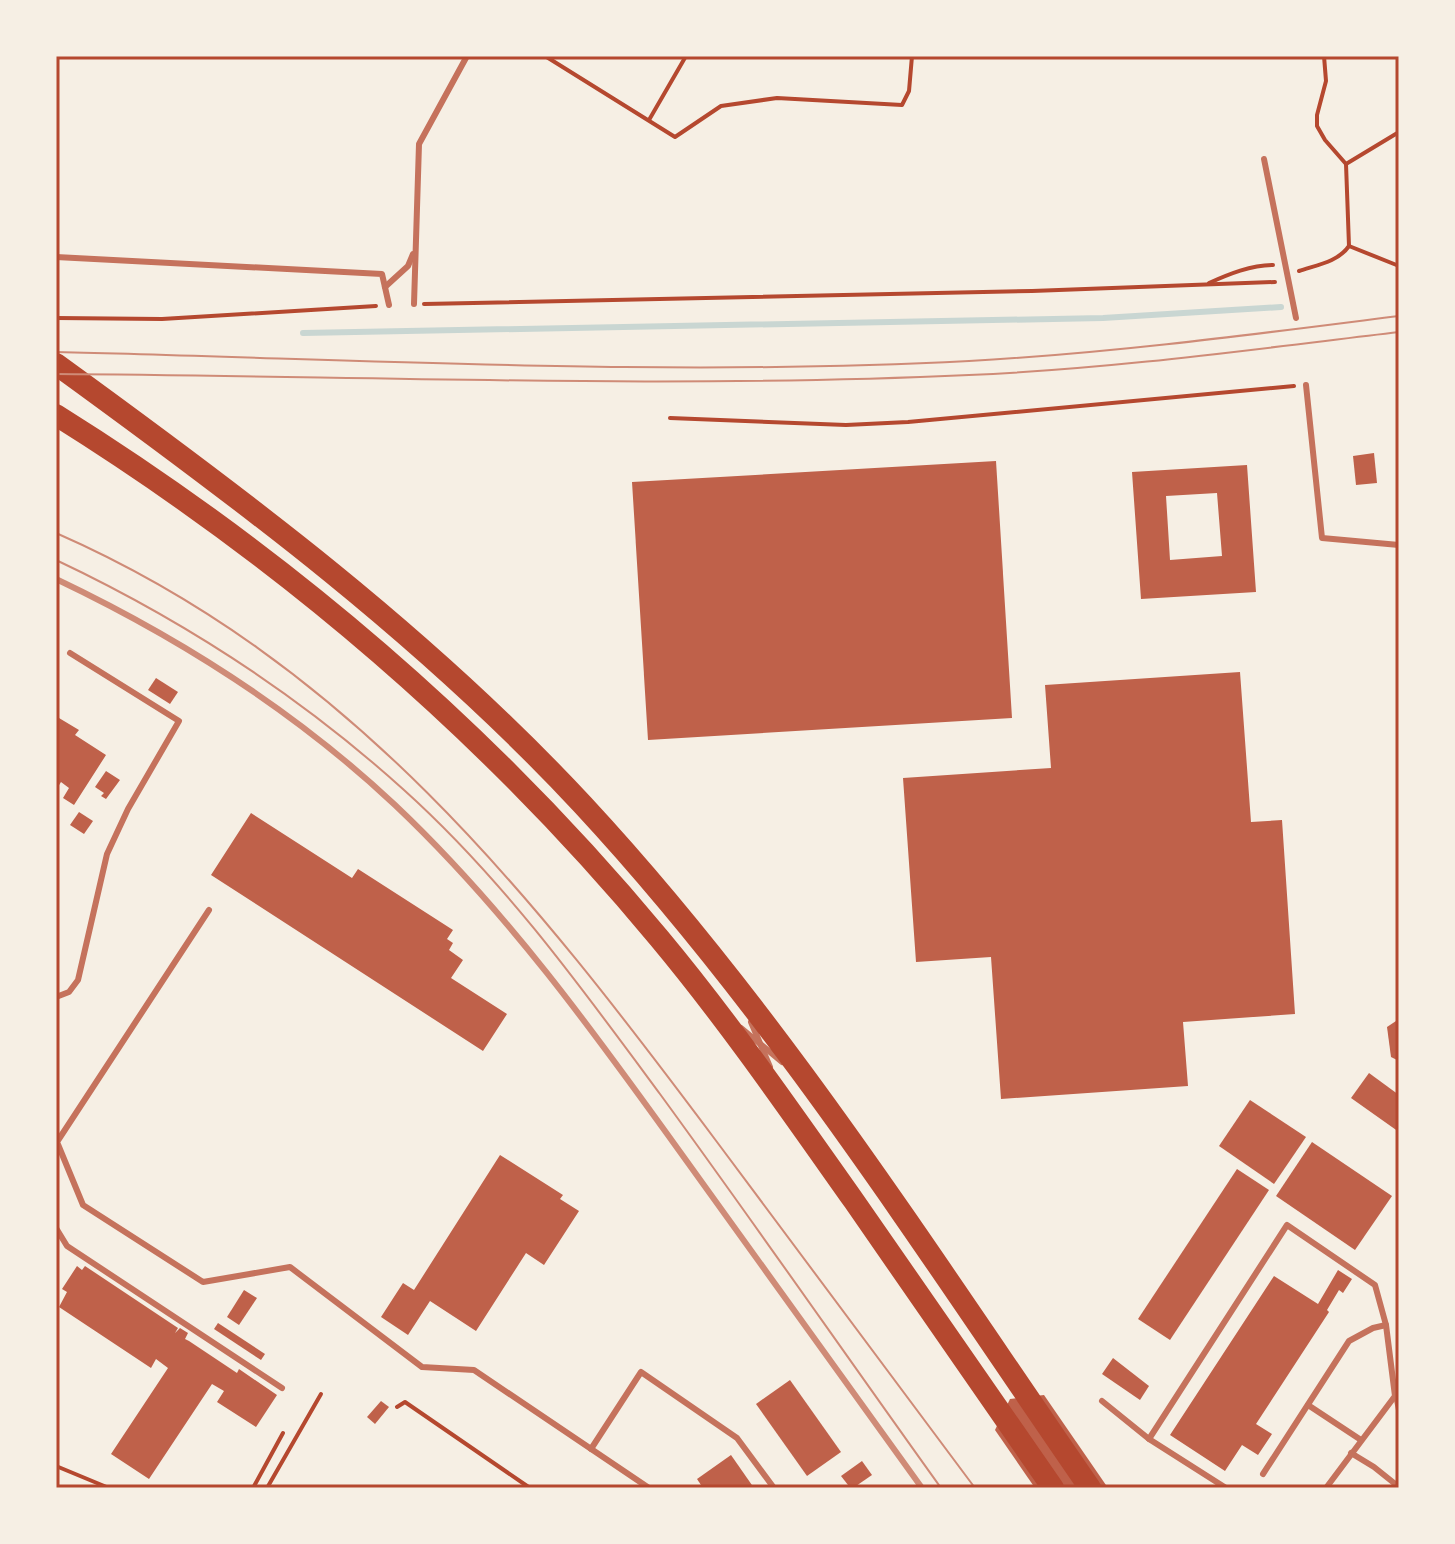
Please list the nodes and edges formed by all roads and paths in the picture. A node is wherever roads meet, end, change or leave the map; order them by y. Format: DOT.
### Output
graph roads {
  1 [pos="467,56"];
  2 [pos="545,56"];
  3 [pos="686,56"];
  4 [pos="912,56"];
  5 [pos="1324,56"];
  6 [pos="649,120"];
  7 [pos="1399,132"];
  8 [pos="1264,159"];
  9 [pos="1346,164"];
  10 [pos="1349,246"];
  11 [pos="415,250"];
  12 [pos="56,257"];
  13 [pos="1286,265"];
  14 [pos="1399,266"];
  15 [pos="1290,281"];
  16 [pos="1209,283"];
  17 [pos="385,287"];
  18 [pos="414,304"];
  19 [pos="389,305"];
  20 [pos="56,318"];
  21 [pos="1296,318"];
  22 [pos="56,364"];
  23 [pos="1306,385"];
  24 [pos="56,415"];
  25 [pos="670,418"];
  26 [pos="56,421"];
  27 [pos="88,434"];
  28 [pos="1399,545"];
  29 [pos="70,653"];
  30 [pos="209,910"];
  31 [pos="736,985"];
  32 [pos="56,997"];
  33 [pos="711,1003"];
  34 [pos="761,1044"];
  35 [pos="810,1085"];
  36 [pos="785,1104"];
  37 [pos="56,1228"];
  38 [pos="1386,1325"];
  39 [pos="282,1388"];
  40 [pos="321,1394"];
  41 [pos="1397,1394"];
  42 [pos="1102,1401"];
  43 [pos="1308,1405"];
  44 [pos="397,1407"];
  45 [pos="1399,1410"];
  46 [pos="283,1433"];
  47 [pos="1149,1439"];
  48 [pos="1361,1440"];
  49 [pos="591,1449"];
  50 [pos="1351,1453"];
  51 [pos="56,1466"];
  52 [pos="1263,1474"];
  53 [pos="1399,1487"];
  54 [pos="109,1488"];
  55 [pos="253,1488"];
  56 [pos="267,1488"];
  57 [pos="530,1488"];
  58 [pos="649,1488"];
  59 [pos="774,1488"];
  60 [pos="1053,1488"];
  61 [pos="1090,1488"];
  62 [pos="1226,1488"];
  63 [pos="1326,1488"];
  1 -- 11 [label="lane"];
  2 -- 6 [label="path"];
  3 -- 6 [label="path"];
  4 -- 6 [label="path"];
  5 -- 9 [label="path"];
  7 -- 9 [label="path"];
  8 -- 13 [label="lane"];
  9 -- 10 [label="path"];
  10 -- 14 [label="path"];
  10 -- 15 [label="path"];
  11 -- 17 [label="lane"];
  11 -- 18 [label="lane"];
  12 -- 17 [label="lane"];
  13 -- 15 [label="lane"];
  13 -- 16 [label="path"];
  15 -- 16 [label="path"];
  15 -- 21 [label="lane"];
  16 -- 18 [label="path"];
  17 -- 19 [label="lane"];
  19 -- 20 [label="path"];
  22 -- 31 [label="highway"];
  23 -- 25 [label="path"];
  23 -- 28 [label="lane"];
  24 -- 27 [label="highway"];
  26 -- 27 [label="lane"];
  27 -- 33 [label="highway"];
  29 -- 32 [label="lane"];
  30 -- 49 [label="lane"];
  31 -- 34 [label="lane"];
  31 -- 35 [label="highway"];
  33 -- 34 [label="lane"];
  33 -- 36 [label="highway"];
  34 -- 35 [label="lane"];
  34 -- 36 [label="lane"];
  35 -- 61 [label="highway"];
  36 -- 60 [label="highway"];
  37 -- 39 [label="lane"];
  38 -- 41 [label="lane"];
  38 -- 43 [label="lane"];
  38 -- 47 [label="lane"];
  40 -- 56 [label="path"];
  41 -- 45 [label="lane"];
  41 -- 48 [label="lane"];
  42 -- 47 [label="lane"];
  43 -- 48 [label="lane"];
  43 -- 52 [label="lane"];
  44 -- 57 [label="path"];
  46 -- 55 [label="path"];
  47 -- 62 [label="lane"];
  48 -- 50 [label="lane"];
  49 -- 58 [label="lane"];
  49 -- 59 [label="lane"];
  50 -- 53 [label="lane"];
  50 -- 63 [label="lane"];
  51 -- 54 [label="path"];
}
